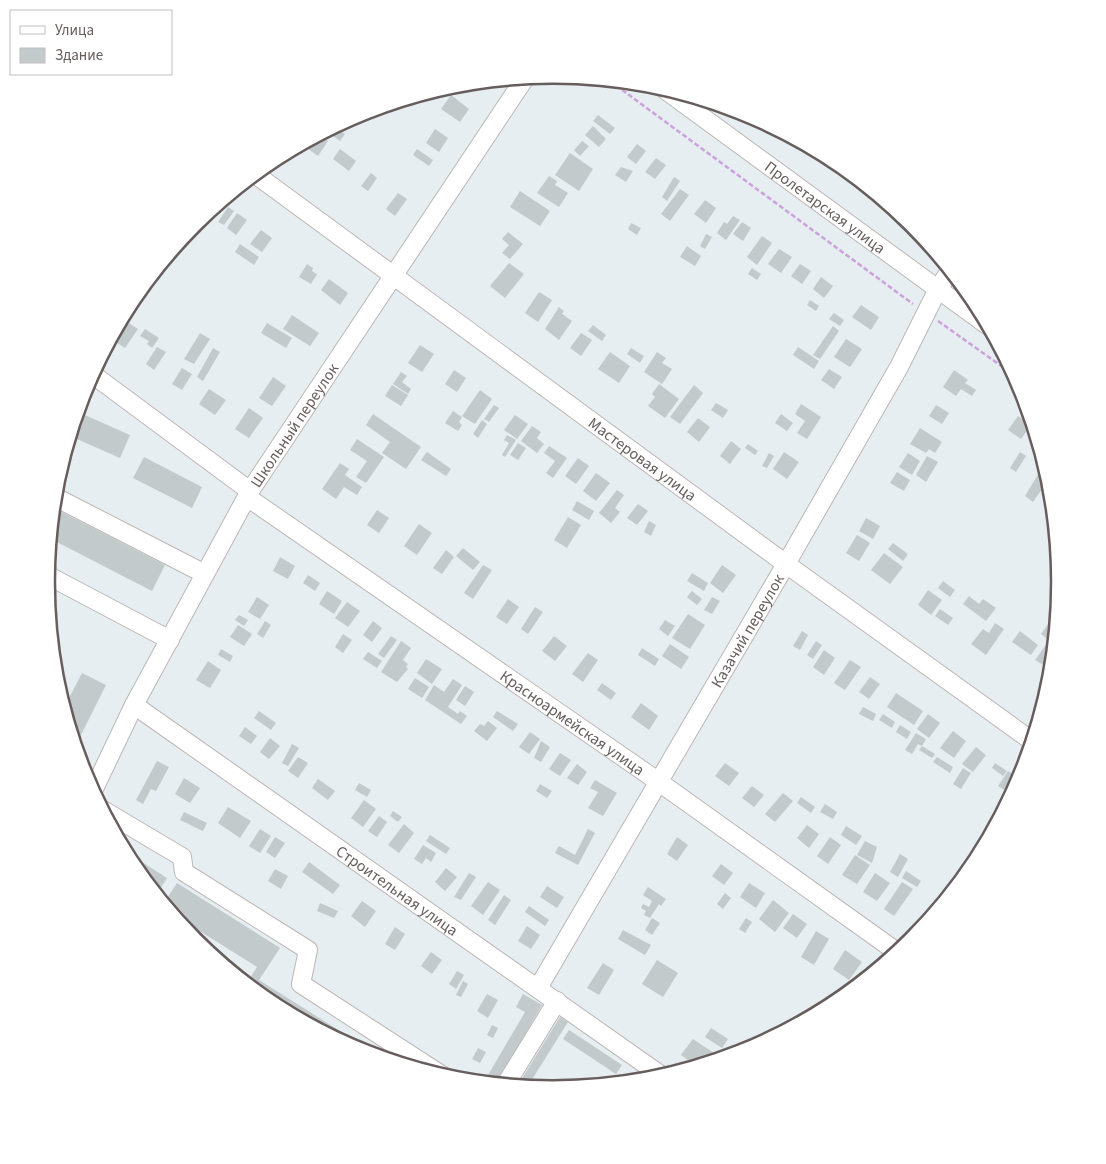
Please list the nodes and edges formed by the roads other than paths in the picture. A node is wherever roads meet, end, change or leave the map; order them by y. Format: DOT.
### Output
graph roads {
  1 [pos="520,85"];
  2 [pos="680,101"];
  3 [pos="261,179"];
  4 [pos="392,276"];
  5 [pos="946,277"];
  6 [pos="938,289"];
  7 [pos="972,314"];
  8 [pos="98,379"];
  9 [pos="249,494"];
  10 [pos="62,500"];
  11 [pos="786,564"];
  12 [pos="205,574"];
  13 [pos="55,579"];
  14 [pos="170,640"];
  15 [pos="134,705"];
  16 [pos="1026,737"];
  17 [pos="97,782"];
  18 [pos="659,782"];
  19 [pos="114,817"];
  20 [pos="890,947"];
  21 [pos="538,988"];
  22 [pos="557,1001"];
  23 [pos="422,1063"];
  24 [pos="653,1069"];
  25 [pos="510,1078"];
  1 -- 4 [label="street, Школьный переулок"];
  2 -- 6 [label="street, Пролетарская улица"];
  3 -- 4 [label="street, Мастеровая улица"];
  4 -- 9 [label="street, Школьный переулок"];
  4 -- 11 [label="street, Мастеровая улица"];
  5 -- 6 [label="street, Казачий переулок"];
  6 -- 7 [label="street, Пролетарская улица"];
  6 -- 11 [label="street, Казачий переулок"];
  8 -- 9 [label="street, Красноармейская улица"];
  9 -- 12 [label="street, Школьный переулок"];
  9 -- 18 [label="street, Красноармейская улица"];
  10 -- 12 [label="street"];
  11 -- 16 [label="street, Мастеровая улица"];
  11 -- 18 [label="street, Казачий переулок"];
  12 -- 14 [label="street, Школьный переулок"];
  13 -- 14 [label="street"];
  14 -- 15 [label="street, Школьный переулок"];
  15 -- 17 [label="street, Школьный переулок"];
  15 -- 21 [label="street, Строительная улица"];
  18 -- 20 [label="street, Красноармейская улица"];
  18 -- 21 [label="street, Казачий переулок"];
  19 -- 23 [label="street"];
  21 -- 22 [label="street, Строительная улица"];
  22 -- 24 [label="street, Строительная улица"];
  22 -- 25 [label="street"];
}
